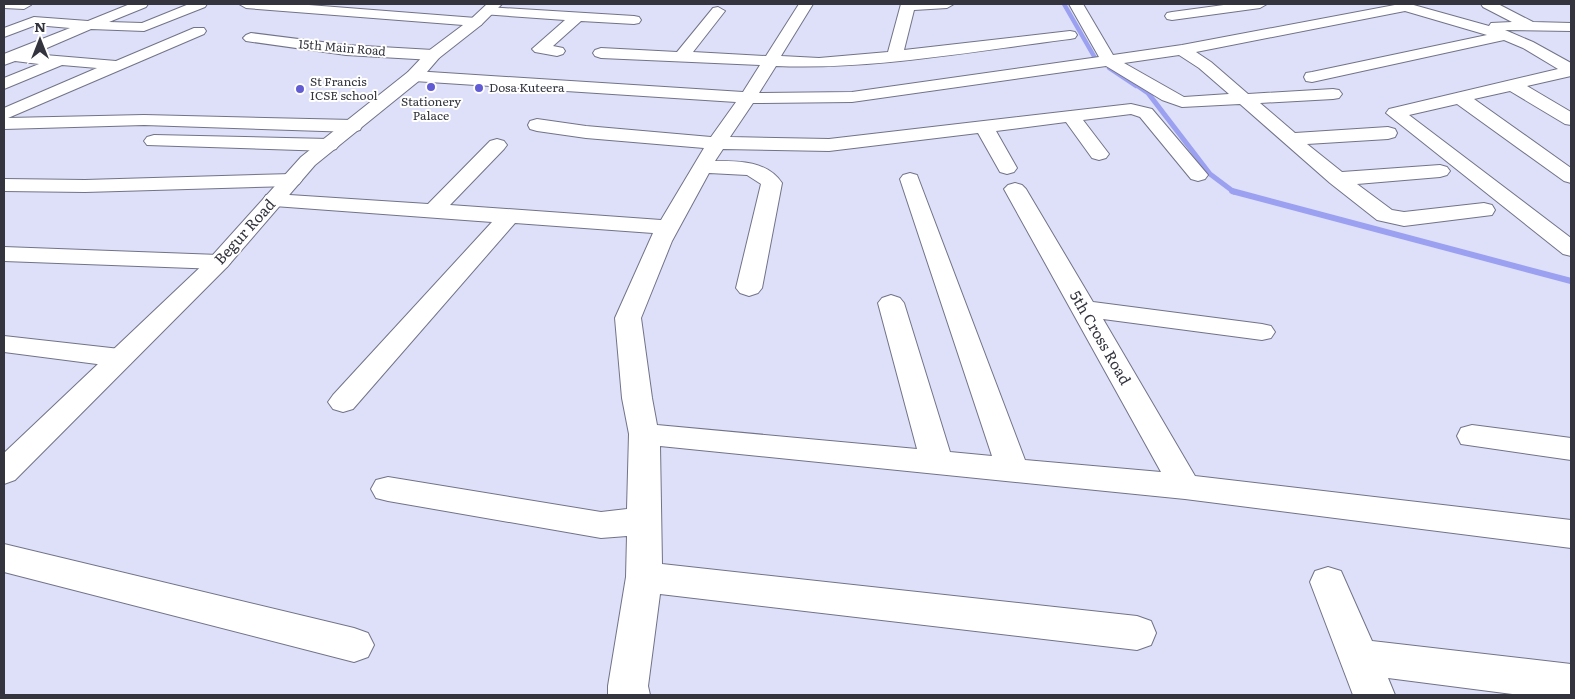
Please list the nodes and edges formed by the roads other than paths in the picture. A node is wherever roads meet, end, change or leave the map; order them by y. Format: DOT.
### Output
graph roads {
  1 [pos="4,4"];
  2 [pos="25,4"];
  3 [pos="141,4"];
  4 [pos="200,4"];
  5 [pos="246,4"];
  6 [pos="264,4"];
  7 [pos="806,4"];
  8 [pos="946,4"];
  9 [pos="1076,4"];
  10 [pos="1163,4"];
  11 [pos="1260,4"];
  12 [pos="1488,4"];
  13 [pos="908,5"];
  14 [pos="1400,6"];
  15 [pos="718,11"];
  16 [pos="4,12"];
  17 [pos="578,16"];
  18 [pos="1172,16"];
  19 [pos="479,18"];
  20 [pos="90,25"];
  21 [pos="1472,26"];
  22 [pos="1531,26"];
  23 [pos="390,27"];
  24 [pos="1571,27"];
  25 [pos="199,31"];
  26 [pos="4,33"];
  27 [pos="1070,35"];
  28 [pos="1505,35"];
  29 [pos="251,38"];
  30 [pos="1189,48"];
  31 [pos="557,51"];
  32 [pos="433,56"];
  33 [pos="895,56"];
  34 [pos="681,57"];
  35 [pos="8,58"];
  36 [pos="59,60"];
  37 [pos="770,61"];
  38 [pos="1109,61"];
  39 [pos="118,66"];
  40 [pos="1571,70"];
  41 [pos="414,76"];
  42 [pos="1312,78"];
  43 [pos="4,84"];
  44 [pos="1513,85"];
  45 [pos="1333,94"];
  46 [pos="748,97"];
  47 [pos="1459,98"];
  48 [pos="1244,99"];
  49 [pos="4,114"];
  50 [pos="1071,117"];
  51 [pos="1571,120"];
  52 [pos="4,124"];
  53 [pos="537,125"];
  54 [pos="353,126"];
  55 [pos="985,128"];
  56 [pos="1388,133"];
  57 [pos="1289,140"];
  58 [pos="154,141"];
  59 [pos="717,143"];
  60 [pos="328,146"];
  61 [pos="496,146"];
  62 [pos="1100,154"];
  63 [pos="702,167"];
  64 [pos="1440,171"];
  65 [pos="1198,175"];
  66 [pos="1571,176"];
  67 [pos="910,179"];
  68 [pos="292,180"];
  69 [pos="1337,180"];
  70 [pos="4,186"];
  71 [pos="274,200"];
  72 [pos="1484,210"];
  73 [pos="433,211"];
  74 [pos="509,216"];
  75 [pos="668,227"];
  76 [pos="1570,247"];
  77 [pos="4,254"];
  78 [pos="219,262"];
  79 [pos="749,288"];
  80 [pos="891,303"];
  81 [pos="1084,310"];
  82 [pos="1262,332"];
  83 [pos="4,344"];
  84 [pos="120,358"];
  85 [pos="343,402"];
  86 [pos="644,434"];
  87 [pos="1472,436"];
  88 [pos="1571,449"];
  89 [pos="937,462"];
  90 [pos="5,468"];
  91 [pos="1013,470"];
  92 [pos="1184,487"];
  93 [pos="388,489"];
  94 [pos="644,521"];
  95 [pos="1571,534"];
  96 [pos="4,558"];
  97 [pos="644,577"];
  98 [pos="1328,582"];
  99 [pos="1137,632"];
  100 [pos="354,645"];
  101 [pos="1358,657"];
  102 [pos="1571,683"];
  103 [pos="629,695"];
  104 [pos="1374,695"];
  1 -- 2 [label="street"];
  2 -- 16 [label="street"];
  3 -- 20 [label="street"];
  4 -- 20 [label="street"];
  5 -- 6 [label="street"];
  6 -- 19 [label="street"];
  7 -- 37 [label="street"];
  8 -- 13 [label="street"];
  9 -- 38 [label="street"];
  10 -- 18 [label="street"];
  11 -- 18 [label="street"];
  12 -- 22 [label="street"];
  13 -- 33 [label="street"];
  14 -- 21 [label="street"];
  14 -- 30 [label="street"];
  15 -- 34 [label="street"];
  17 -- 19 [label="street"];
  17 -- 31 [label="street"];
  17 -- 34 [label="street"];
  18 -- 30 [label="street"];
  19 -- 23 [label="street"];
  19 -- 32 [label="street, Begur Road"];
  20 -- 26 [label="street"];
  20 -- 35 [label="street"];
  21 -- 22 [label="street"];
  21 -- 28 [label="street"];
  22 -- 24 [label="street"];
  25 -- 39 [label="street"];
  27 -- 33 [label="street"];
  28 -- 40 [label="street"];
  28 -- 42 [label="street"];
  29 -- 32 [label="street, 15th Main Road"];
  30 -- 38 [label="street"];
  30 -- 48 [label="street"];
  32 -- 41 [label="street, Begur Road"];
  33 -- 37 [label="street"];
  34 -- 37 [label="street"];
  35 -- 36 [label="street"];
  36 -- 39 [label="street"];
  36 -- 43 [label="street"];
  37 -- 46 [label="street"];
  38 -- 46 [label="street"];
  38 -- 48 [label="street"];
  39 -- 49 [label="street"];
  40 -- 44 [label="street"];
  41 -- 46 [label="street"];
  41 -- 54 [label="street, Begur Road"];
  44 -- 47 [label="street"];
  44 -- 51 [label="street"];
  45 -- 48 [label="street"];
  46 -- 59 [label="street"];
  47 -- 66 [label="street"];
  47 -- 76 [label="street"];
  48 -- 57 [label="street"];
  50 -- 55 [label="street"];
  50 -- 62 [label="street"];
  50 -- 65 [label="street"];
  52 -- 54 [label="street"];
  53 -- 59 [label="street"];
  54 -- 60 [label="street, Begur Road"];
  55 -- 59 [label="street"];
  55 -- 81 [label="street, 5th Cross Road"];
  56 -- 57 [label="street"];
  57 -- 69 [label="street"];
  58 -- 60 [label="street"];
  59 -- 63 [label="street"];
  60 -- 68 [label="street, Begur Road"];
  61 -- 73 [label="street"];
  63 -- 75 [label="street"];
  63 -- 79 [label="street"];
  64 -- 69 [label="street"];
  67 -- 91 [label="street"];
  68 -- 70 [label="street"];
  68 -- 71 [label="street, Begur Road"];
  69 -- 72 [label="street"];
  71 -- 73 [label="street"];
  71 -- 78 [label="street, Begur Road"];
  73 -- 74 [label="street"];
  74 -- 75 [label="street"];
  74 -- 85 [label="street"];
  75 -- 86 [label="street"];
  77 -- 78 [label="street"];
  78 -- 84 [label="street, Begur Road"];
  80 -- 89 [label="street"];
  81 -- 82 [label="street"];
  81 -- 92 [label="street, 5th Cross Road"];
  83 -- 84 [label="street"];
  84 -- 90 [label="street, Begur Road"];
  86 -- 89 [label="street"];
  86 -- 94 [label="street"];
  87 -- 88 [label="street"];
  89 -- 91 [label="street"];
  91 -- 92 [label="street"];
  92 -- 95 [label="street"];
  93 -- 94 [label="street"];
  94 -- 97 [label="street"];
  96 -- 100 [label="street"];
  97 -- 99 [label="street"];
  97 -- 103 [label="street"];
  98 -- 101 [label="street"];
  101 -- 102 [label="street"];
  101 -- 104 [label="street"];
}
